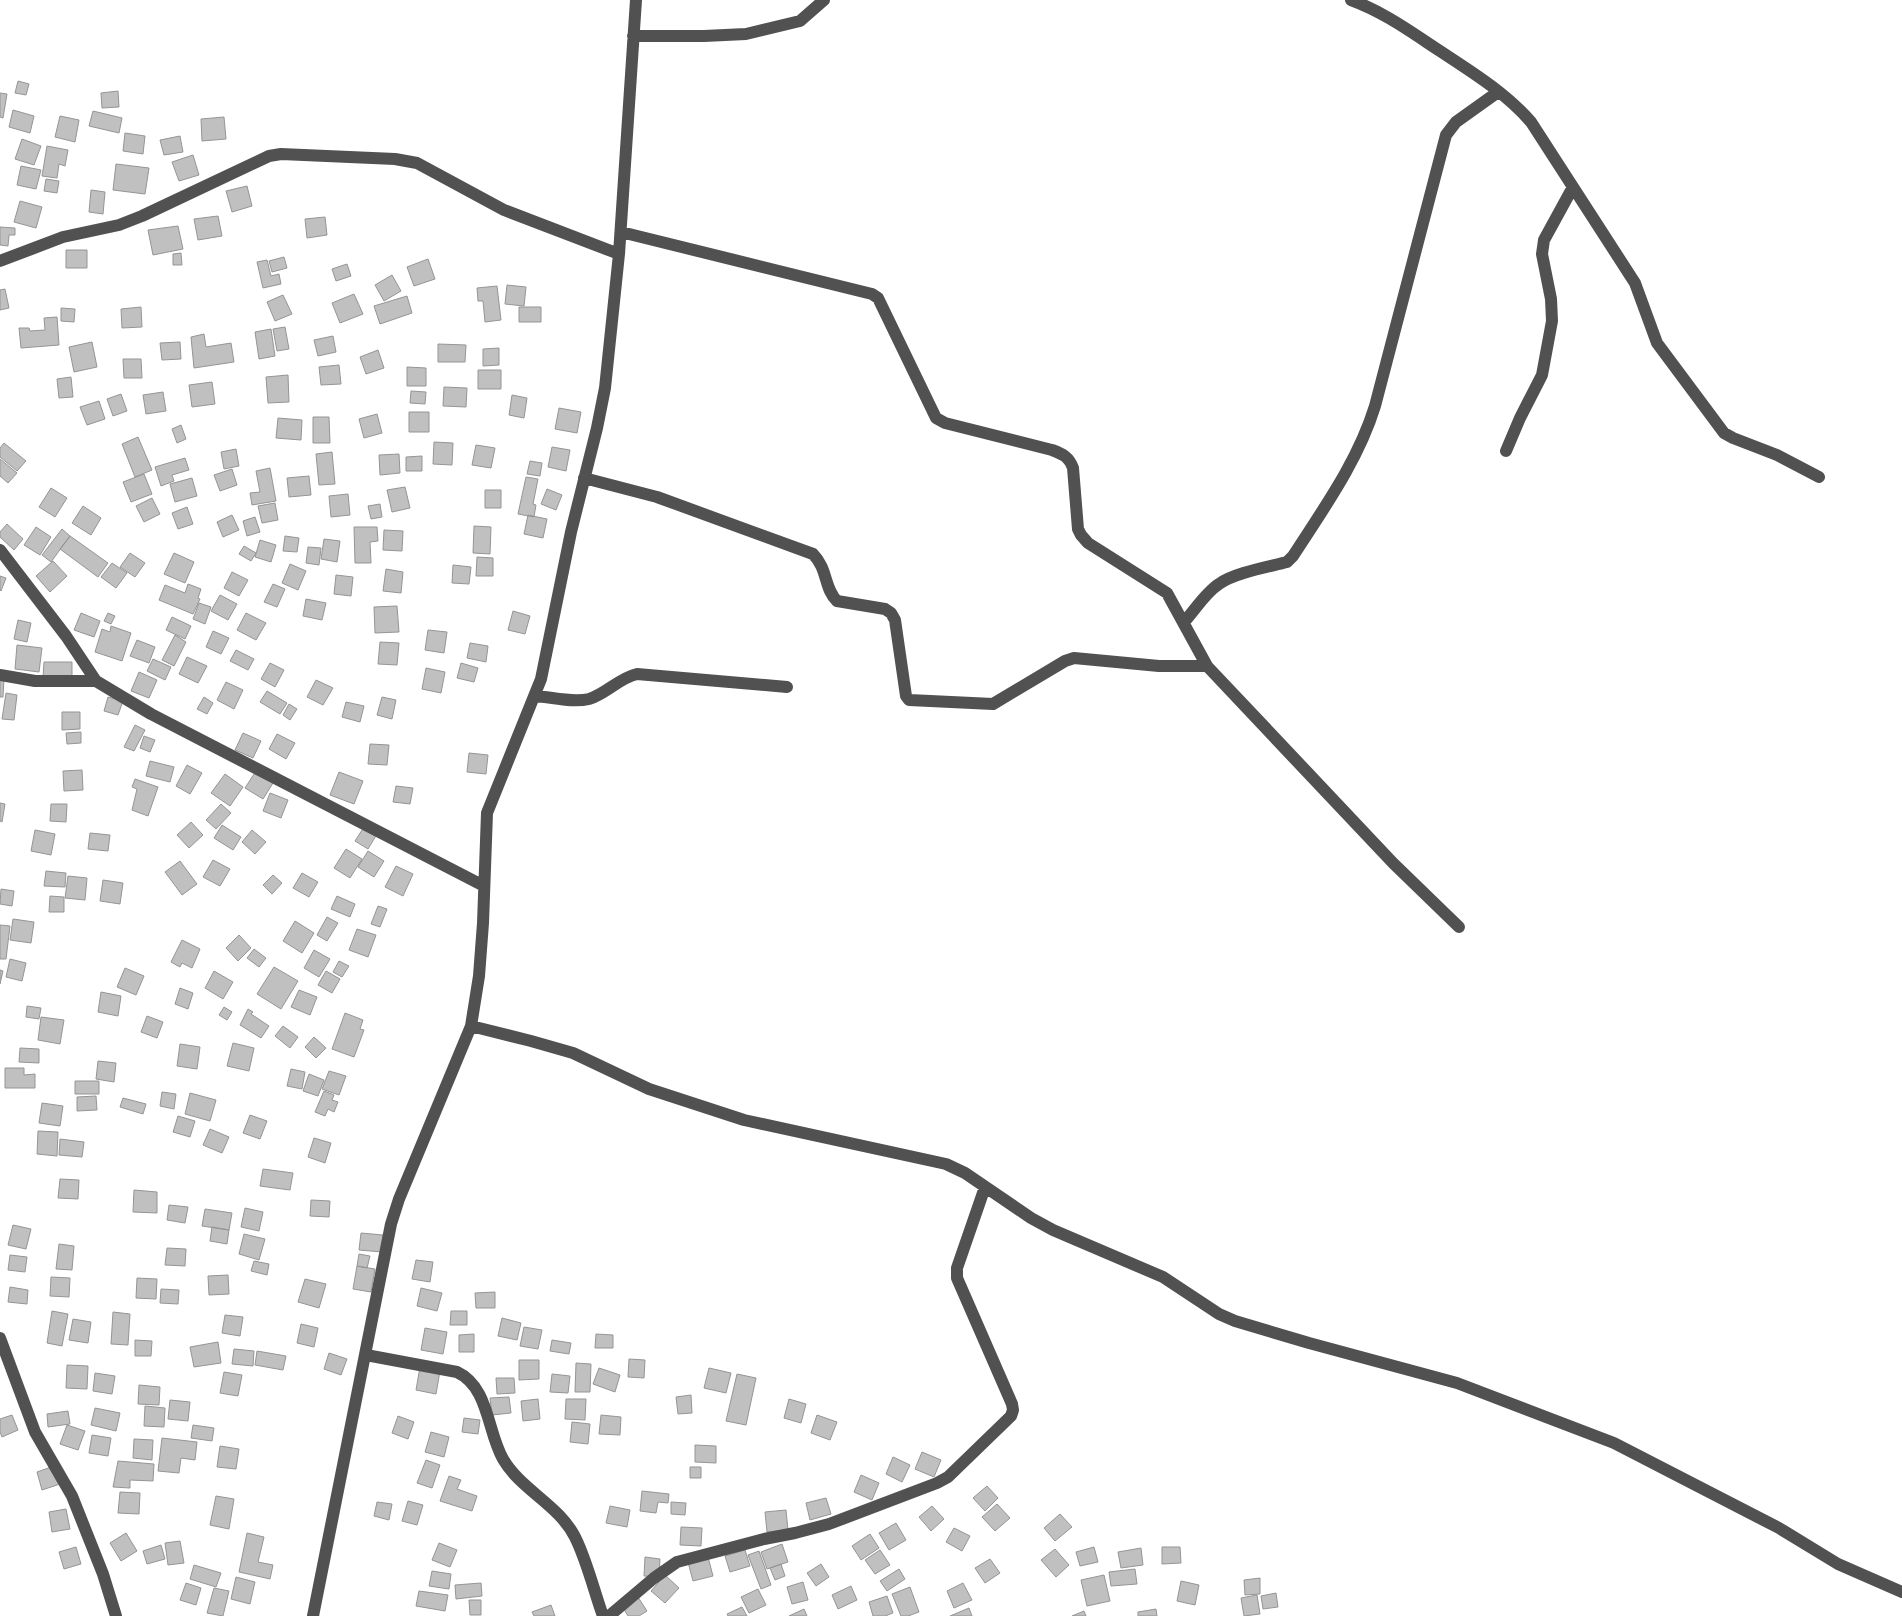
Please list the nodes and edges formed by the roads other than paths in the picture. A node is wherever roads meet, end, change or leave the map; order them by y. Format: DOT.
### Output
graph roads {
  1 [pos="636,0"];
  2 [pos="824,0"];
  3 [pos="1350,0"];
  4 [pos="633,36"];
  5 [pos="1498,92"];
  6 [pos="1573,187"];
  7 [pos="621,232"];
  8 [pos="619,254"];
  9 [pos="0,261"];
  10 [pos="1506,451"];
  11 [pos="1819,477"];
  12 [pos="584,478"];
  13 [pos="0,550"];
  14 [pos="1184,622"];
  15 [pos="1207,666"];
  16 [pos="0,675"];
  17 [pos="96,681"];
  18 [pos="787,687"];
  19 [pos="535,696"];
  20 [pos="484,886"];
  21 [pos="1459,927"];
  22 [pos="471,1026"];
  23 [pos="985,1187"];
  24 [pos="0,1338"];
  25 [pos="366,1355"];
  26 [pos="1902,1592"];
  27 [pos="116,1616"];
  28 [pos="313,1616"];
  29 [pos="603,1616"];
  30 [pos="609,1616"];
  1 -- 4 [label="street"];
  2 -- 4 [label="street"];
  3 -- 5 [label="street"];
  4 -- 7 [label="street"];
  5 -- 6 [label="street"];
  5 -- 14 [label="street"];
  6 -- 10 [label="street"];
  6 -- 11 [label="street"];
  7 -- 8 [label="street"];
  7 -- 14 [label="street"];
  8 -- 9 [label="street"];
  8 -- 12 [label="street"];
  12 -- 15 [label="street"];
  12 -- 19 [label="street"];
  13 -- 17 [label="street"];
  14 -- 15 [label="street"];
  15 -- 21 [label="street"];
  16 -- 17 [label="street"];
  17 -- 20 [label="street"];
  18 -- 19 [label="street"];
  19 -- 20 [label="street"];
  20 -- 22 [label="street"];
  22 -- 23 [label="street"];
  22 -- 25 [label="street"];
  23 -- 26 [label="street"];
  23 -- 30 [label="street"];
  24 -- 27 [label="street"];
  25 -- 28 [label="street"];
  25 -- 29 [label="street"];
}
